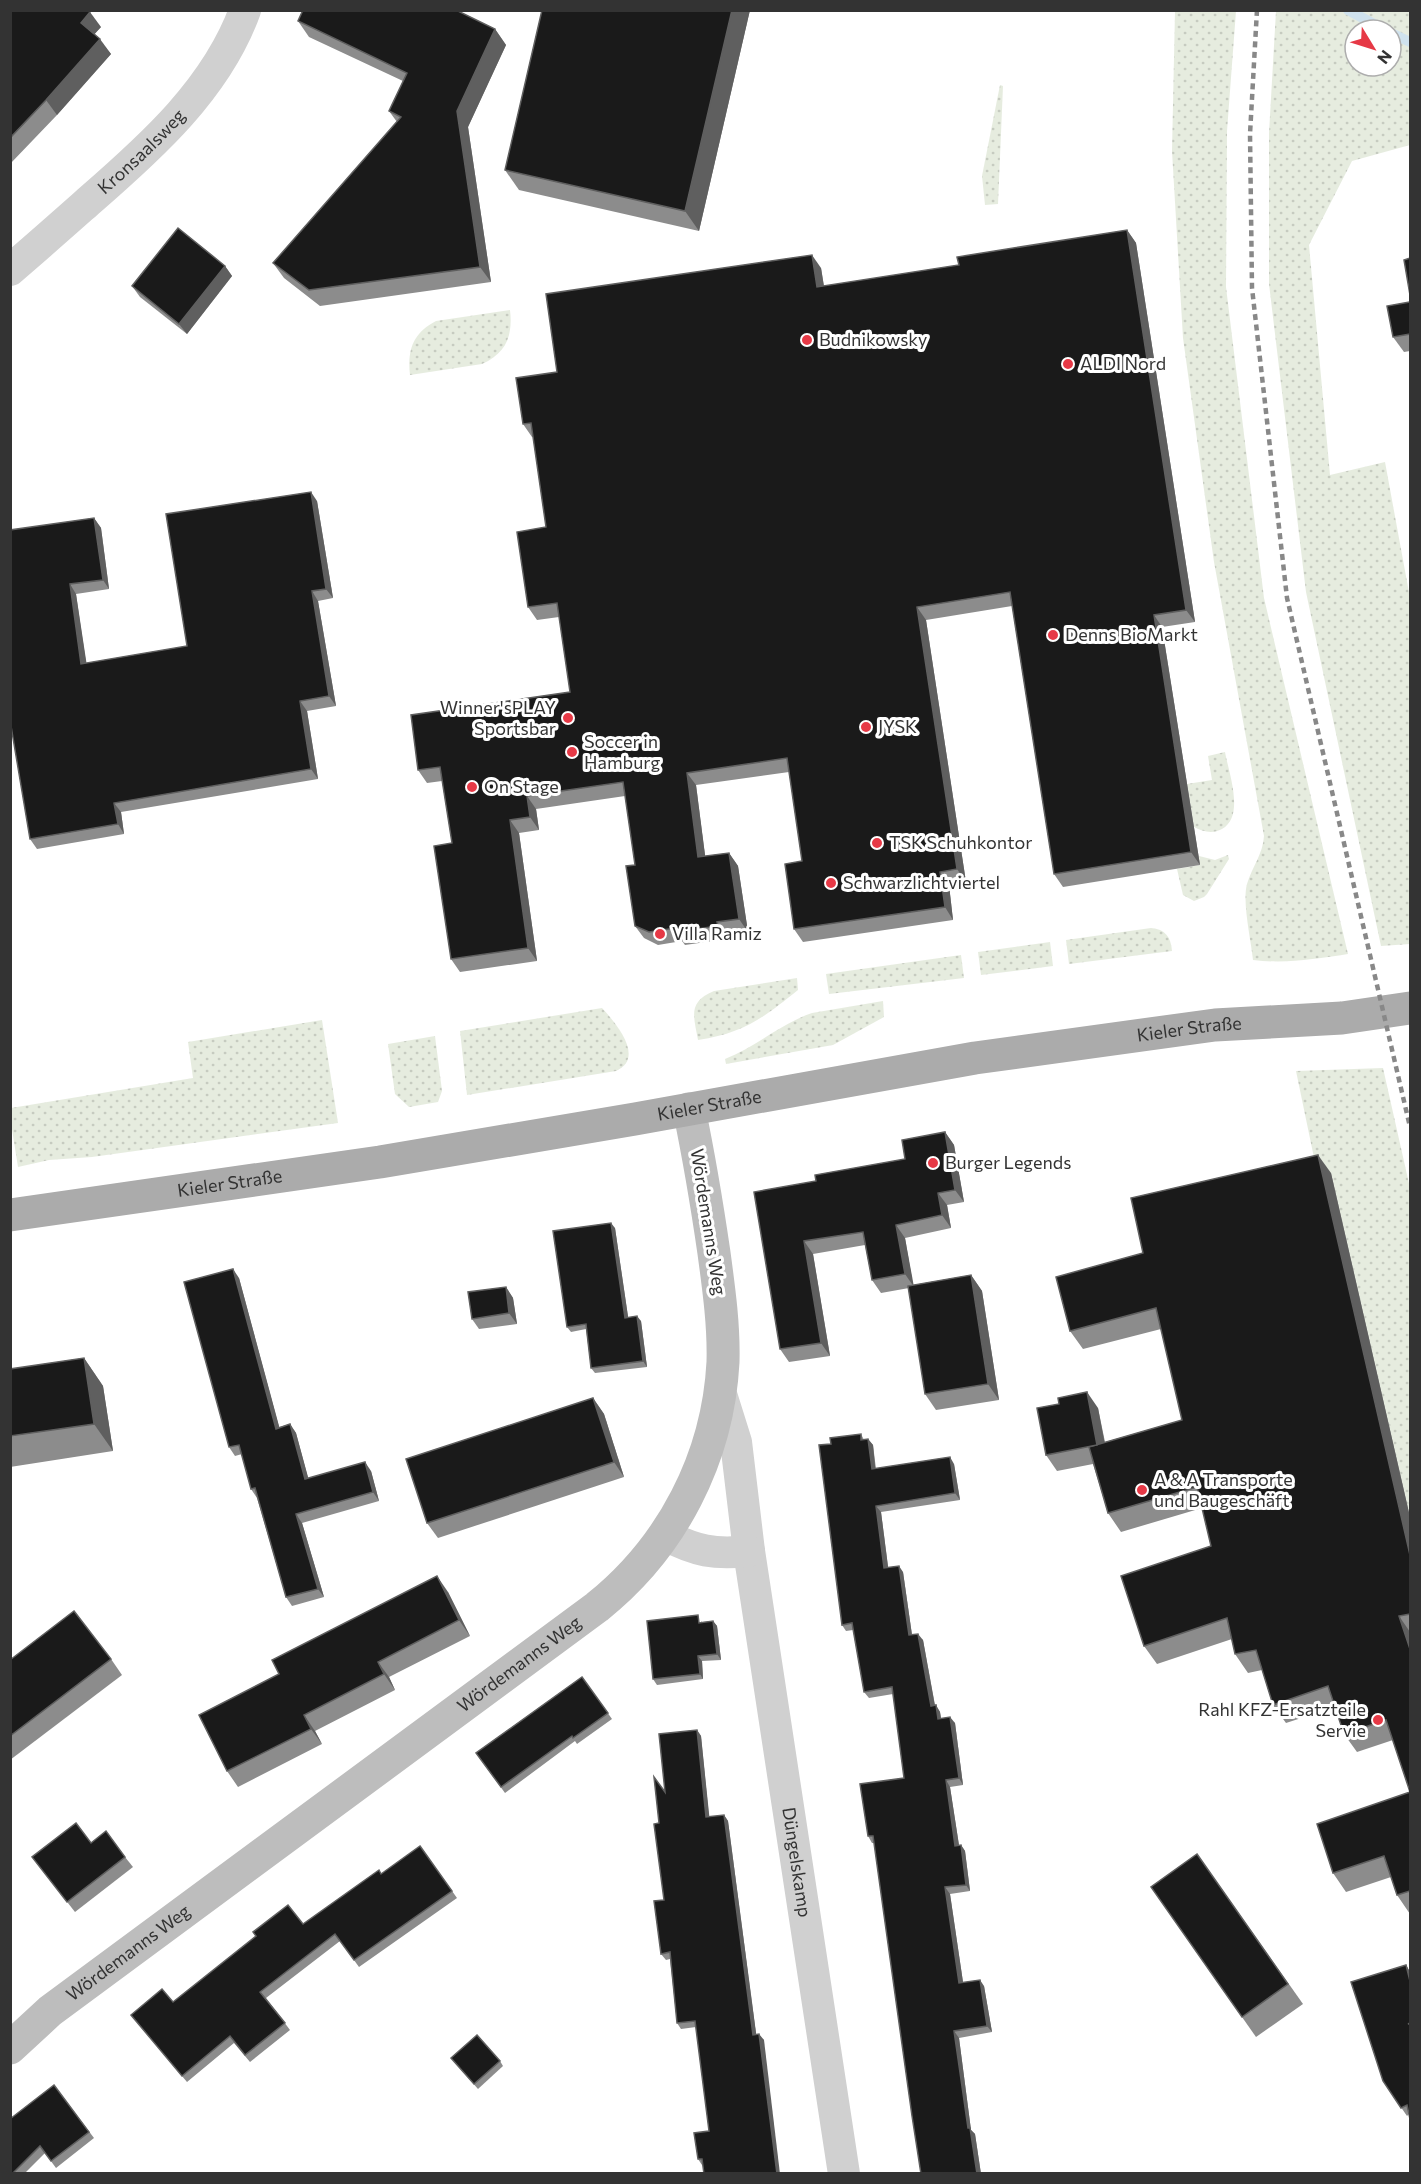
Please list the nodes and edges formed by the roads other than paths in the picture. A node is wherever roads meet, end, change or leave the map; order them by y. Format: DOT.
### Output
graph roads {
  1 [pos="245,10"];
  2 [pos="10,270"];
  3 [pos="1410,1008"];
  4 [pos="689,1109"];
  5 [pos="10,1215"];
  6 [pos="720,1391"];
  7 [pos="665,1535"];
  8 [pos="749,1551"];
  9 [pos="10,2048"];
  10 [pos="844,2174"];
  1 -- 2 [label="street, Kronsaalsweg"];
  3 -- 4 [label="main road, Kieler Straße"];
  4 -- 5 [label="main road, Kieler Straße"];
  4 -- 6 [label="street, Wördemanns Weg"];
  6 -- 7 [label="street, Wördemanns Weg"];
  6 -- 8 [label="street, Düngelskamp"];
  7 -- 8 [label="street"];
  7 -- 9 [label="street, Wördemanns Weg"];
  8 -- 10 [label="street, Düngelskamp"];
}
